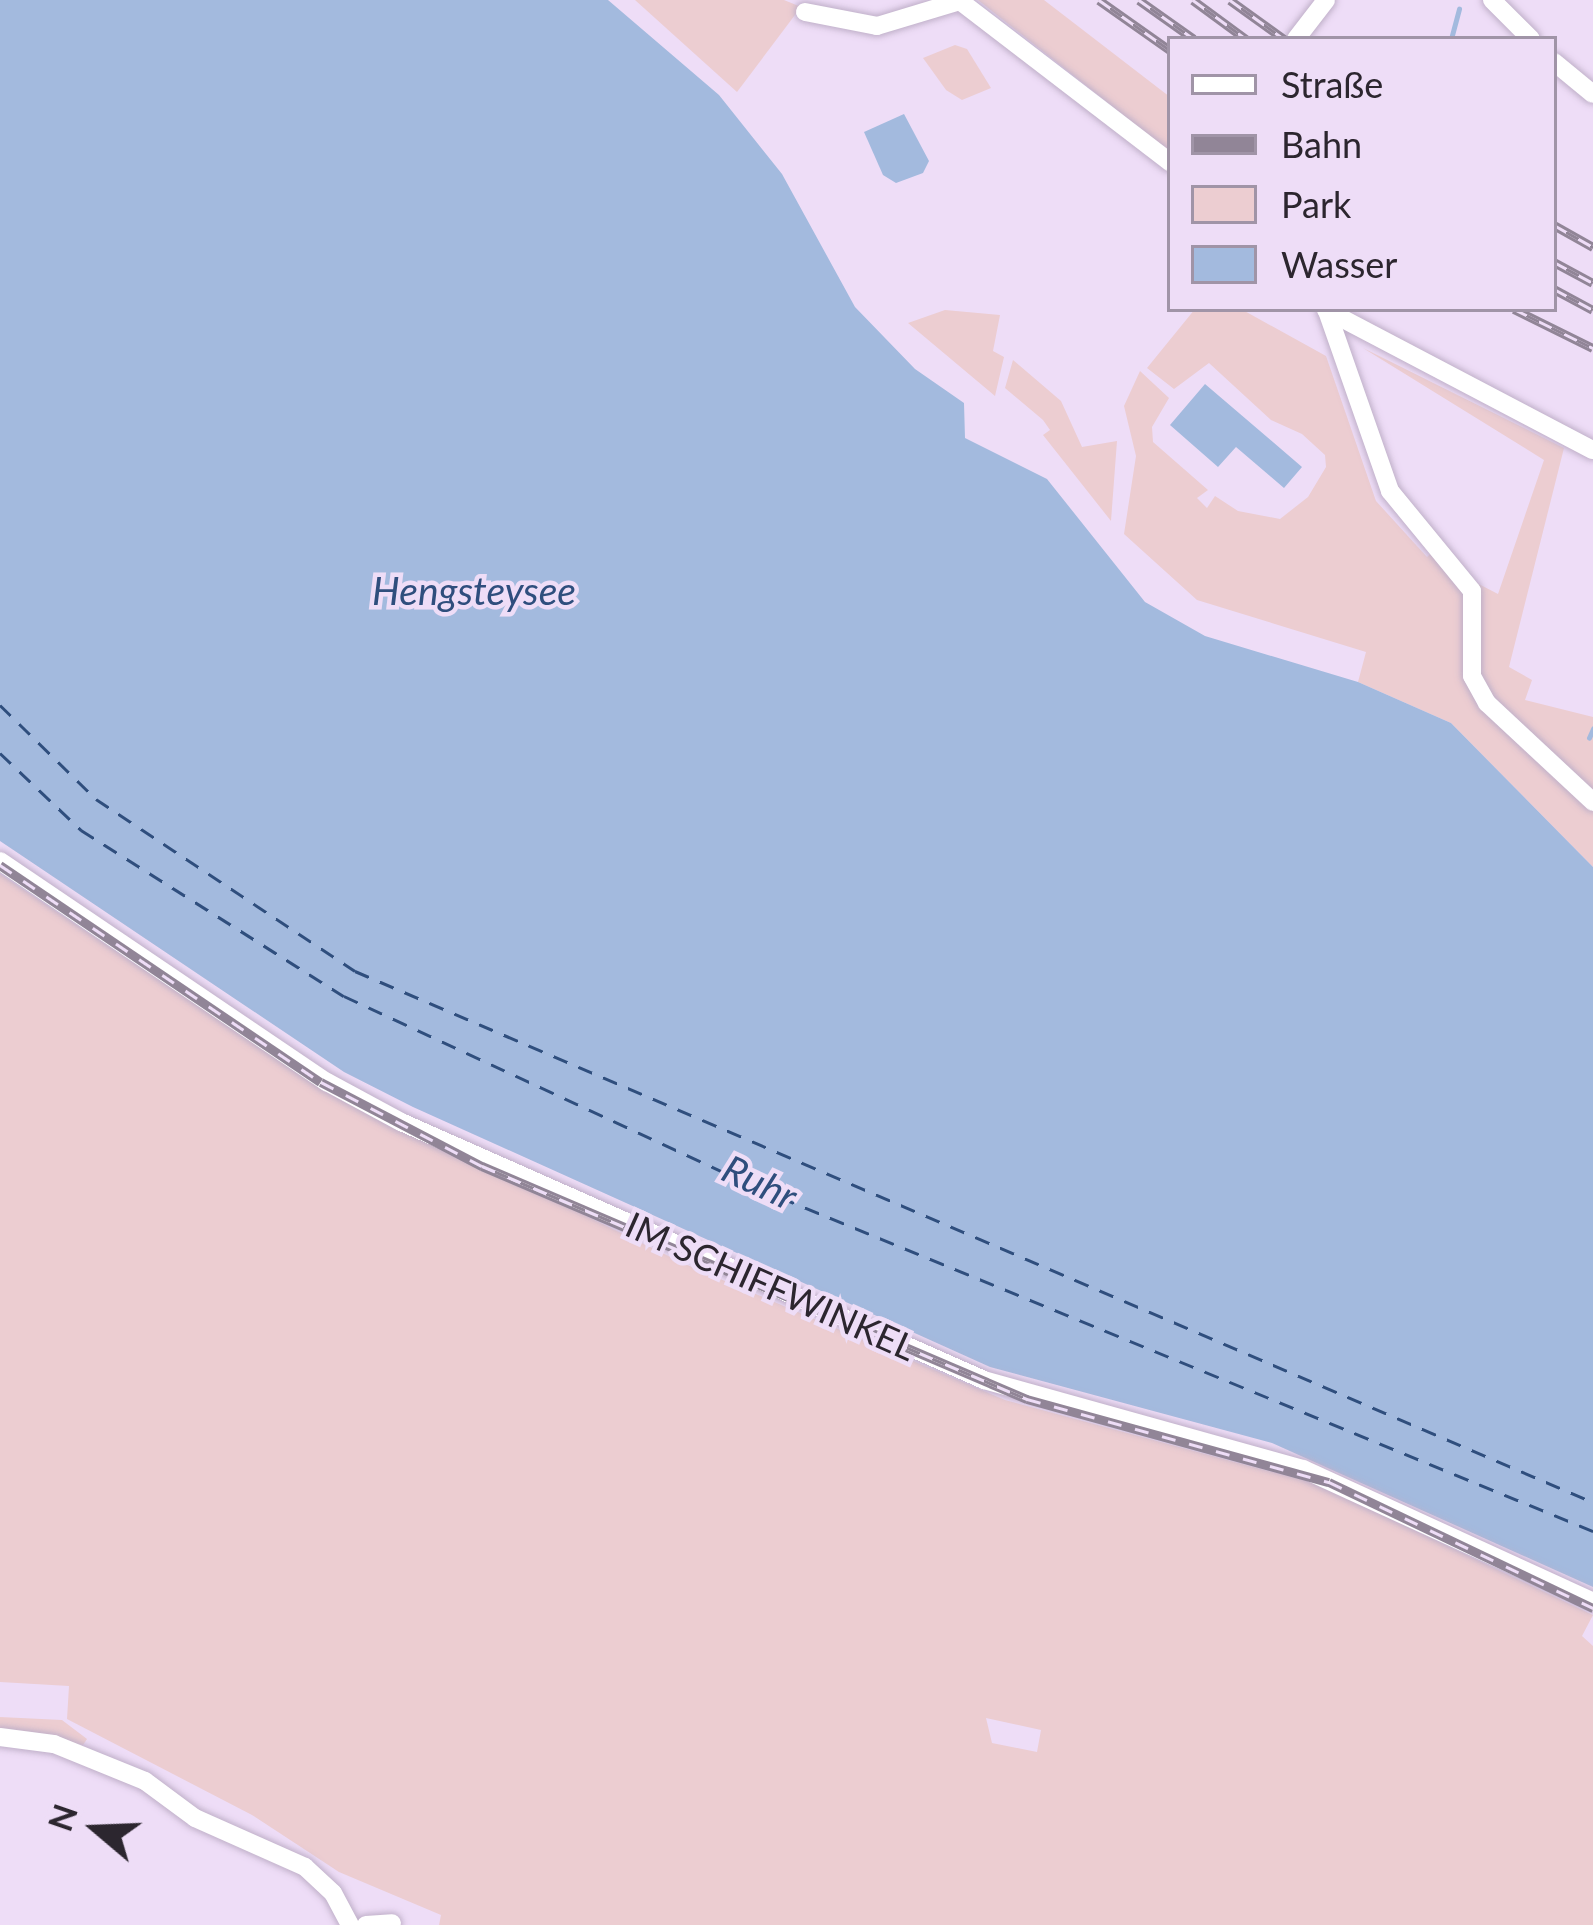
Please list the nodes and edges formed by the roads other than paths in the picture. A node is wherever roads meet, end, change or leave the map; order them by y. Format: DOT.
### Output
graph roads {
  1 [pos="960,0"];
  2 [pos="1327,0"];
  3 [pos="1492,0"];
  4 [pos="805,12"];
  5 [pos="1298,36"];
  6 [pos="1528,36"];
  7 [pos="1557,64"];
  8 [pos="1593,94"];
  9 [pos="1167,160"];
  10 [pos="1327,312"];
  11 [pos="1330,312"];
  12 [pos="1593,450"];
  13 [pos="1593,802"];
  14 [pos="0,861"];
  15 [pos="1593,1602"];
  16 [pos="0,1737"];
  17 [pos="392,1923"];
  18 [pos="350,1925"];
  19 [pos="366,1925"];
  1 -- 4 [label="street"];
  1 -- 9 [label="street"];
  2 -- 5 [label="street"];
  3 -- 6 [label="street"];
  7 -- 8 [label="street"];
  10 -- 13 [label="street"];
  11 -- 12 [label="street"];
  14 -- 15 [label="street, IM SCHIFFWINKEL"];
  16 -- 18 [label="street"];
  17 -- 19 [label="street"];
}
